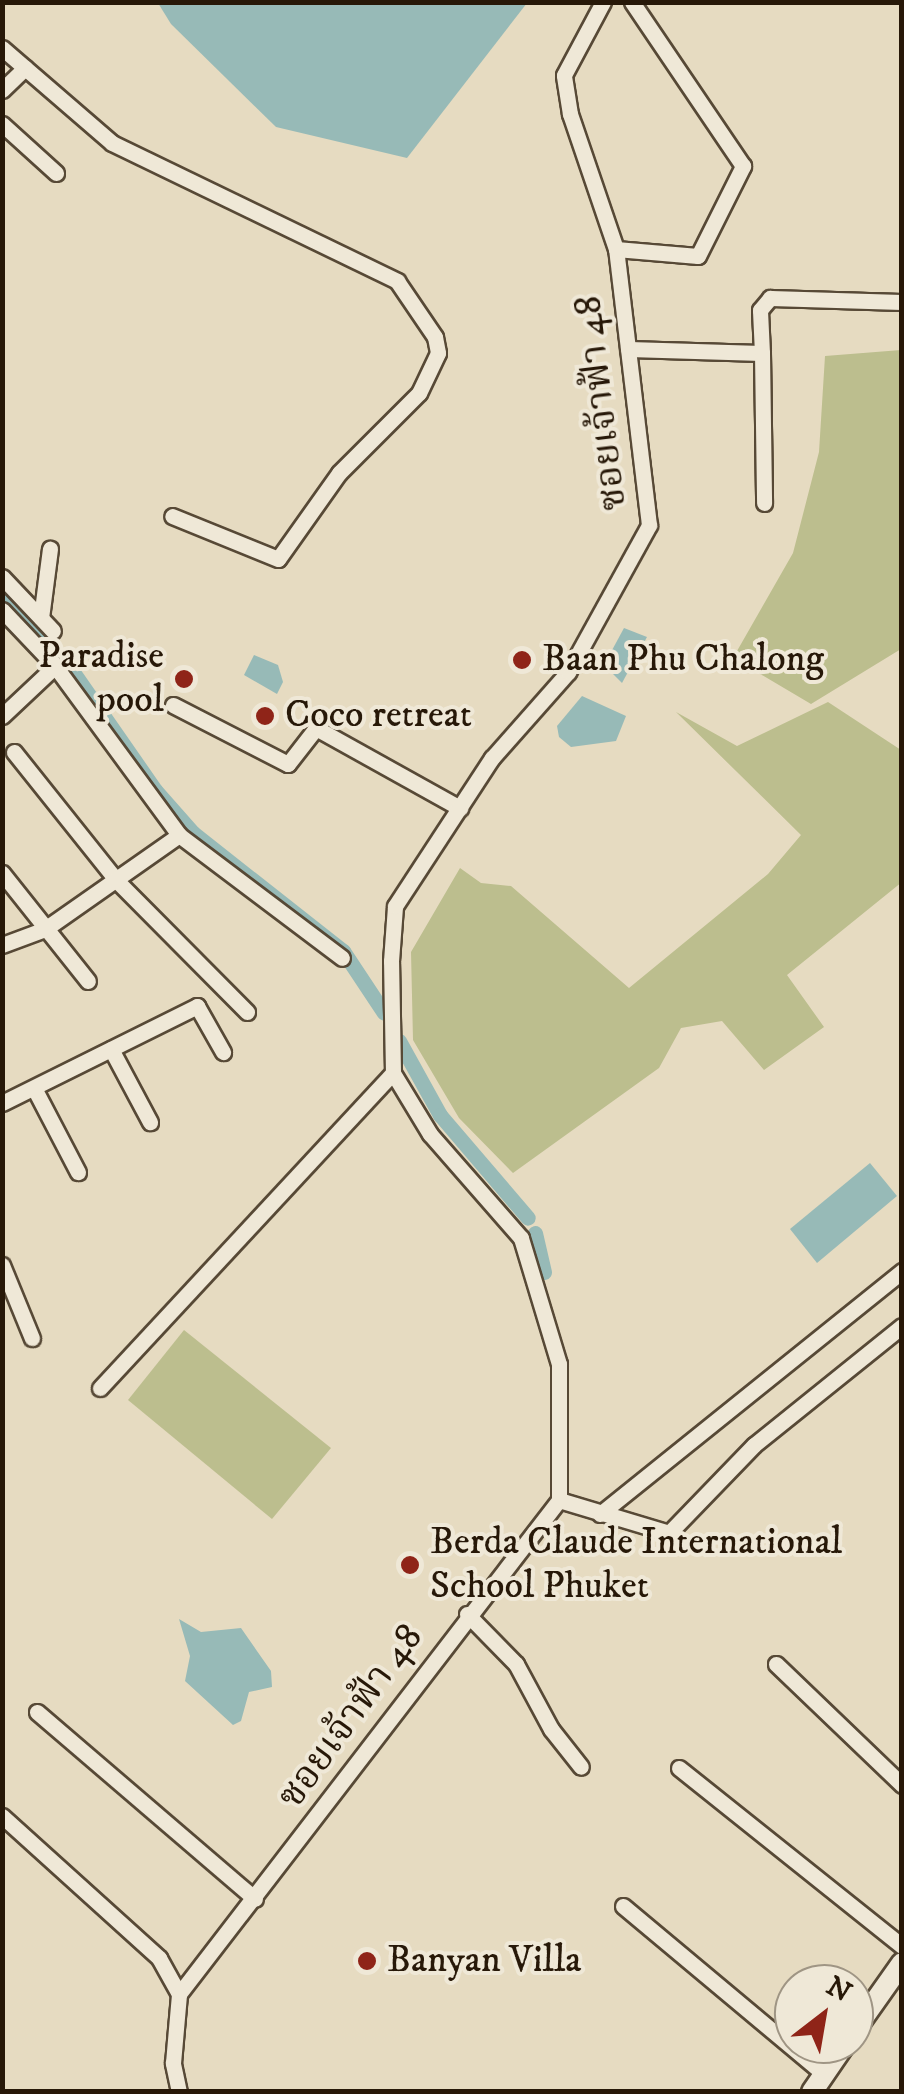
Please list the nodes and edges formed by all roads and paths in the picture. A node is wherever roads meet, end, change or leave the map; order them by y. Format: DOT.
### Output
graph roads {
  1 [pos="603,2"];
  2 [pos="632,2"];
  3 [pos="2,48"];
  4 [pos="25,68"];
  5 [pos="2,90"];
  6 [pos="2,124"];
  7 [pos="56,173"];
  8 [pos="616,249"];
  9 [pos="902,302"];
  10 [pos="628,350"];
  11 [pos="762,353"];
  12 [pos="764,503"];
  13 [pos="172,516"];
  14 [pos="50,549"];
  15 [pos="2,576"];
  16 [pos="2,610"];
  17 [pos="41,618"];
  18 [pos="53,631"];
  19 [pos="55,666"];
  20 [pos="173,705"];
  21 [pos="2,716"];
  22 [pos="14,752"];
  23 [pos="460,808"];
  24 [pos="179,836"];
  25 [pos="2,873"];
  26 [pos="116,880"];
  27 [pos="45,929"];
  28 [pos="2,945"];
  29 [pos="342,958"];
  30 [pos="88,981"];
  31 [pos="247,1012"];
  32 [pos="111,1049"];
  33 [pos="223,1052"];
  34 [pos="393,1073"];
  35 [pos="34,1088"];
  36 [pos="2,1103"];
  37 [pos="150,1122"];
  38 [pos="78,1172"];
  39 [pos="2,1265"];
  40 [pos="902,1271"];
  41 [pos="902,1326"];
  42 [pos="32,1338"];
  43 [pos="100,1388"];
  44 [pos="560,1500"];
  45 [pos="600,1514"];
  46 [pos="467,1614"];
  47 [pos="776,1664"];
  48 [pos="37,1712"];
  49 [pos="581,1767"];
  50 [pos="679,1768"];
  51 [pos="902,1785"];
  52 [pos="2,1816"];
  53 [pos="256,1899"];
  54 [pos="623,1906"];
  55 [pos="902,1946"];
  56 [pos="902,1963"];
  57 [pos="179,1994"];
  58 [pos="874,2003"];
  59 [pos="818,2083"];
  60 [pos="179,2092"];
  1 -- 8 [label="street, ซอยเจ้าฟ้า 48"];
  2 -- 8 [label="street"];
  3 -- 4 [label="street"];
  4 -- 5 [label="street"];
  4 -- 13 [label="street"];
  6 -- 7 [label="street"];
  8 -- 10 [label="street, ซอยเจ้าฟ้า 48"];
  9 -- 11 [label="street"];
  10 -- 11 [label="street"];
  10 -- 23 [label="street, ซอยเจ้าฟ้า 48"];
  11 -- 12 [label="street"];
  14 -- 17 [label="street"];
  15 -- 17 [label="street"];
  16 -- 19 [label="street"];
  17 -- 18 [label="street"];
  19 -- 21 [label="street"];
  19 -- 24 [label="street"];
  20 -- 23 [label="street"];
  22 -- 26 [label="street"];
  23 -- 34 [label="street, ซอยเจ้าฟ้า 48"];
  24 -- 26 [label="street"];
  24 -- 29 [label="street"];
  25 -- 27 [label="street"];
  26 -- 27 [label="street"];
  26 -- 31 [label="street"];
  27 -- 28 [label="street"];
  27 -- 30 [label="street"];
  32 -- 33 [label="street"];
  32 -- 35 [label="street"];
  32 -- 37 [label="street"];
  34 -- 43 [label="street"];
  34 -- 44 [label="street"];
  35 -- 36 [label="street"];
  35 -- 38 [label="street"];
  39 -- 42 [label="street"];
  40 -- 45 [label="street"];
  41 -- 45 [label="street"];
  44 -- 45 [label="street"];
  44 -- 46 [label="street, ซอยเจ้าฟ้า 48"];
  46 -- 49 [label="street"];
  46 -- 53 [label="street, ซอยเจ้าฟ้า 48"];
  47 -- 51 [label="street"];
  48 -- 53 [label="street"];
  50 -- 55 [label="street"];
  52 -- 57 [label="street"];
  53 -- 57 [label="street, ซอยเจ้าฟ้า 48"];
  54 -- 59 [label="street"];
  56 -- 58 [label="main road"];
  57 -- 60 [label="street"];
}
